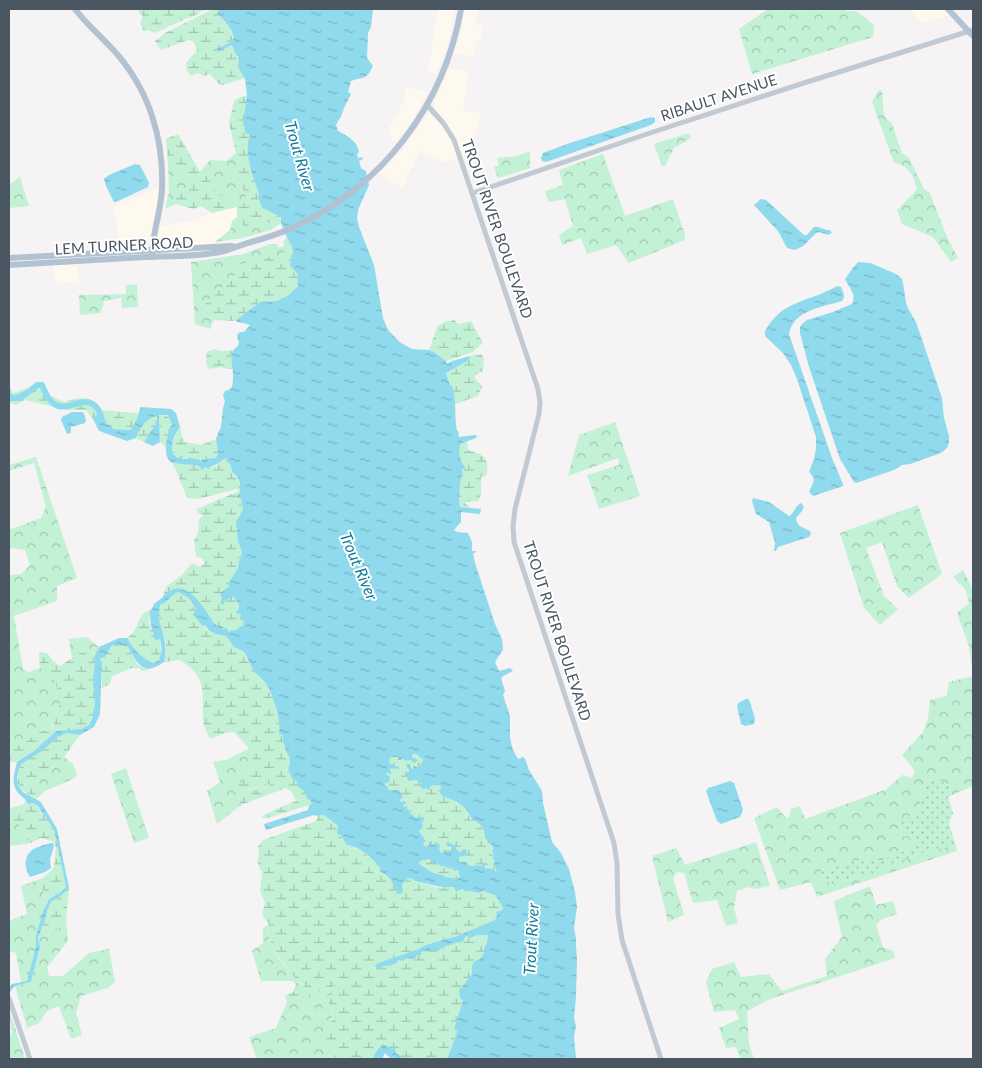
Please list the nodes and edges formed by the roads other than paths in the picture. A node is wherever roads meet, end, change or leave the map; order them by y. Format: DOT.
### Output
graph roads {
  1 [pos="75,9"];
  2 [pos="461,9"];
  3 [pos="948,9"];
  4 [pos="972,33"];
  5 [pos="427,105"];
  6 [pos="473,193"];
  7 [pos="152,254"];
  8 [pos="9,258"];
  9 [pos="9,265"];
  10 [pos="9,998"];
  11 [pos="30,1059"];
  12 [pos="661,1059"];
  1 -- 7 [label="main road"];
  2 -- 5 [label="main road, LEM TURNER ROAD"];
  3 -- 4 [label="main road"];
  4 -- 6 [label="street, RIBAULT AVENUE"];
  5 -- 6 [label="street, TROUT RIVER BOULEVARD"];
  5 -- 7 [label="main road, LEM TURNER ROAD"];
  6 -- 12 [label="street, TROUT RIVER BOULEVARD"];
  7 -- 8 [label="main road, LEM TURNER ROAD"];
  7 -- 9 [label="main road, LEM TURNER ROAD"];
  10 -- 11 [label="street"];
}
